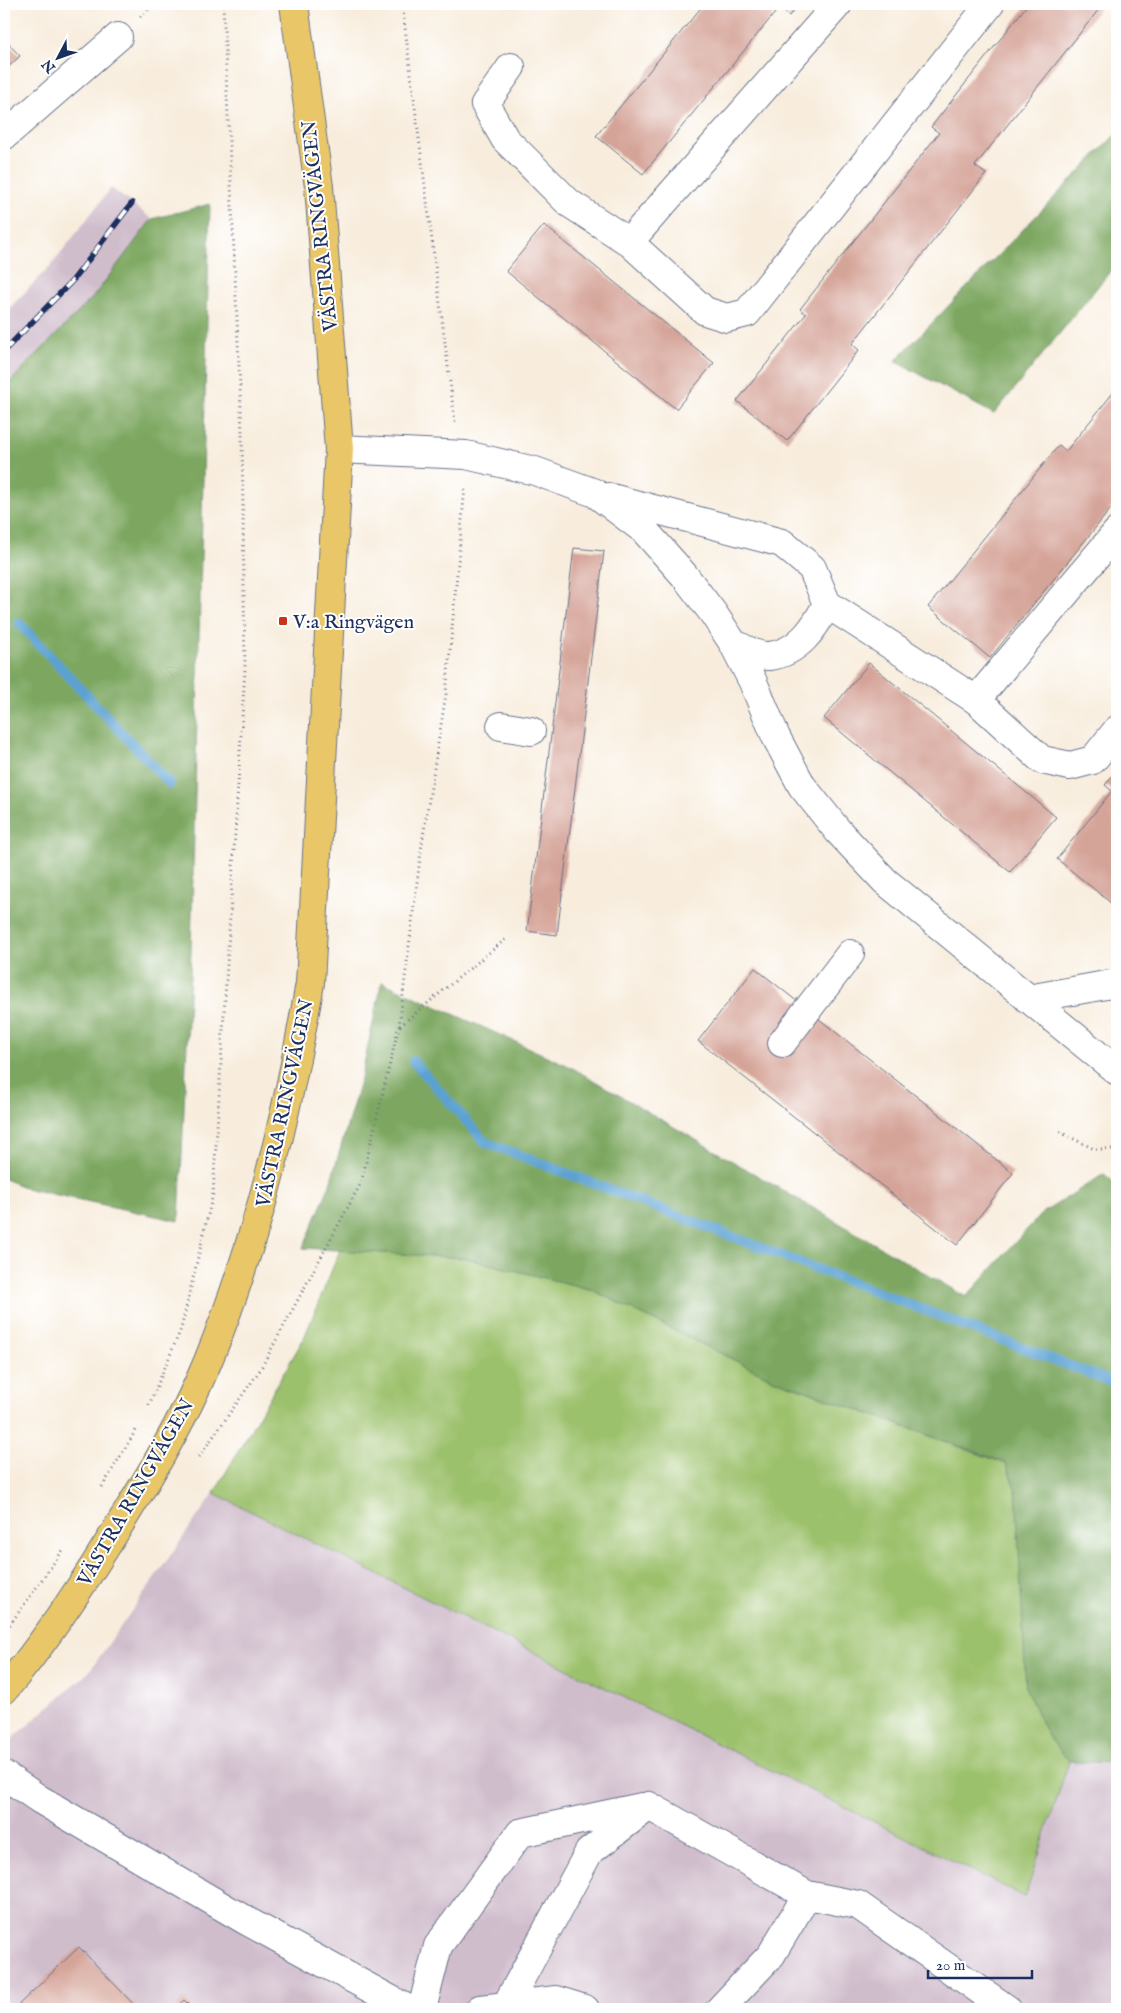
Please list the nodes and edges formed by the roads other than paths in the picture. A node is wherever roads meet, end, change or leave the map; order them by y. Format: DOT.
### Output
graph roads {
  1 [pos="294,4"];
  2 [pos="838,4"];
  3 [pos="990,4"];
  4 [pos="118,37"];
  5 [pos="512,67"];
  6 [pos="4,136"];
  7 [pos="629,242"];
  8 [pos="340,449"];
  9 [pos="594,493"];
  10 [pos="1117,532"];
  11 [pos="827,604"];
  12 [pos="732,643"];
  13 [pos="976,700"];
  14 [pos="501,726"];
  15 [pos="531,730"];
  16 [pos="1117,730"];
  17 [pos="850,954"];
  18 [pos="1117,983"];
  19 [pos="1028,999"];
  20 [pos="782,1042"];
  21 [pos="1117,1071"];
  22 [pos="4,1690"];
  23 [pos="4,1775"];
  24 [pos="649,1806"];
  25 [pos="806,1895"];
  26 [pos="493,2008"];
  27 [pos="408,2009"];
  28 [pos="422,2009"];
  29 [pos="585,2009"];
  30 [pos="720,2009"];
  31 [pos="1007,2009"];
  1 -- 8 [label="main road, VÄSTRA RINGVÄGEN"];
  2 -- 7 [label="street"];
  3 -- 7 [label="street"];
  4 -- 6 [label="street"];
  5 -- 7 [label="street"];
  8 -- 9 [label="street"];
  8 -- 22 [label="main road, VÄSTRA RINGVÄGEN"];
  9 -- 11 [label="street"];
  9 -- 12 [label="street"];
  10 -- 13 [label="street"];
  11 -- 12 [label="street"];
  11 -- 13 [label="street"];
  12 -- 19 [label="street"];
  13 -- 16 [label="street"];
  14 -- 15 [label="street"];
  17 -- 20 [label="street"];
  18 -- 19 [label="street"];
  19 -- 21 [label="street"];
  23 -- 27 [label="street"];
  24 -- 25 [label="street"];
  24 -- 26 [label="street"];
  24 -- 28 [label="street"];
  25 -- 30 [label="street"];
  25 -- 31 [label="street"];
  26 -- 29 [label="street"];
}
